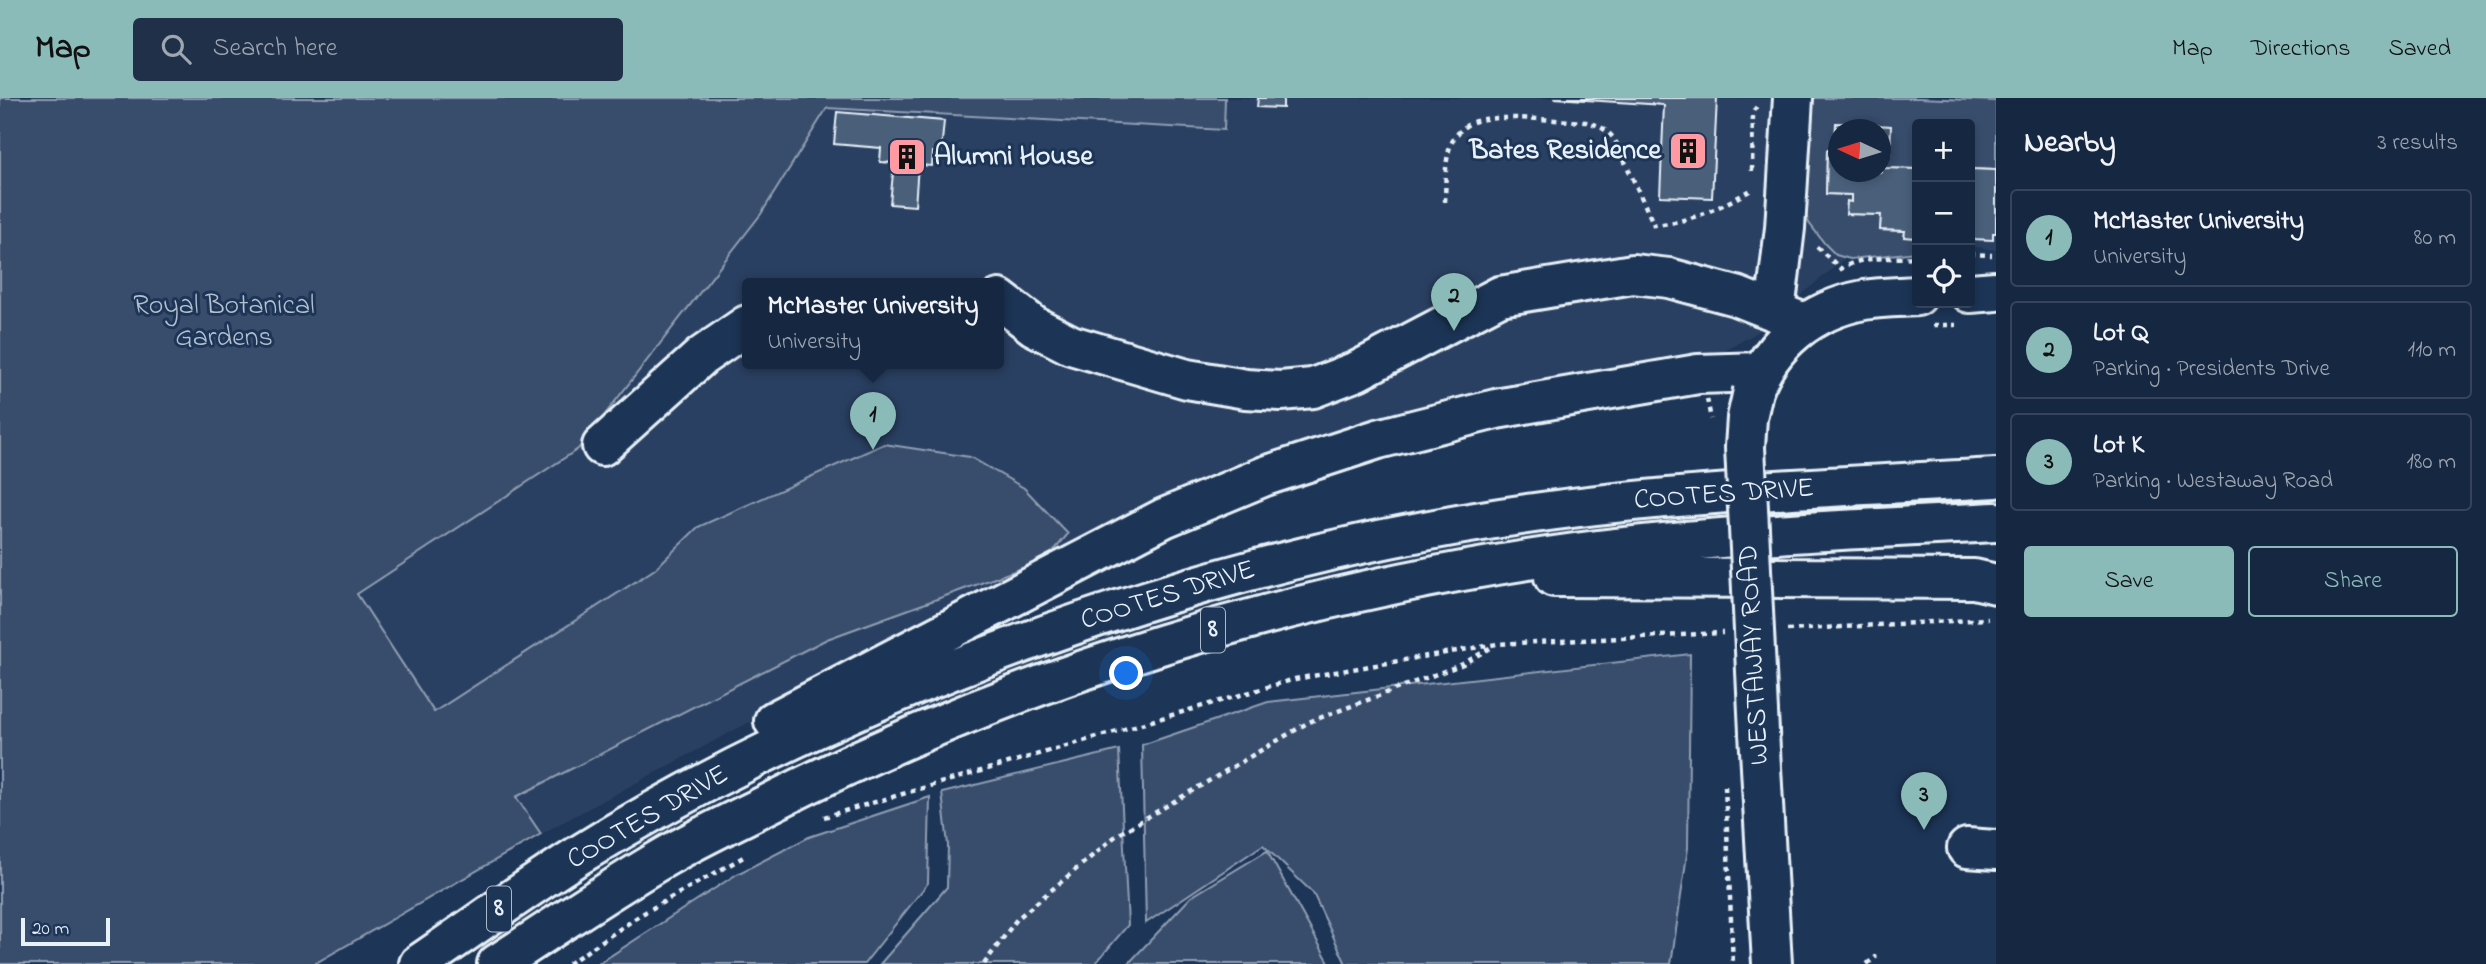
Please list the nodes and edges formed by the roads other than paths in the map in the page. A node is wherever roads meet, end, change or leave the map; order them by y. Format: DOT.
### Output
graph roads {
  1 [pos="1793,98"];
  2 [pos="1996,291"];
  3 [pos="1004,303"];
  4 [pos="1963,309"];
  5 [pos="1924,311"];
  6 [pos="1789,317"];
  7 [pos="742,328"];
  8 [pos="1757,382"];
  9 [pos="602,446"];
  10 [pos="1996,478"];
  11 [pos="1996,522"];
  12 [pos="1436,576"];
  13 [pos="1996,584"];
  14 [pos="579,855"];
  15 [pos="419,964"];
  16 [pos="497,964"];
  17 [pos="1772,964"];
  1 -- 6 [label="main road"];
  2 -- 4 [label="main road"];
  3 -- 6 [label="main road"];
  5 -- 6 [label="main road, WESTAWAY ROAD"];
  6 -- 8 [label="main road, WESTAWAY ROAD"];
  7 -- 9 [label="main road"];
  8 -- 14 [label="main road"];
  8 -- 17 [label="main road, WESTAWAY ROAD, bridge"];
  10 -- 14 [label="main road, COOTES DRIVE / 8"];
  11 -- 12 [label="main road, COOTES DRIVE / 8"];
  12 -- 13 [label="main road"];
  12 -- 16 [label="main road, COOTES DRIVE / 8"];
  14 -- 15 [label="main road, COOTES DRIVE / 8"];
}
